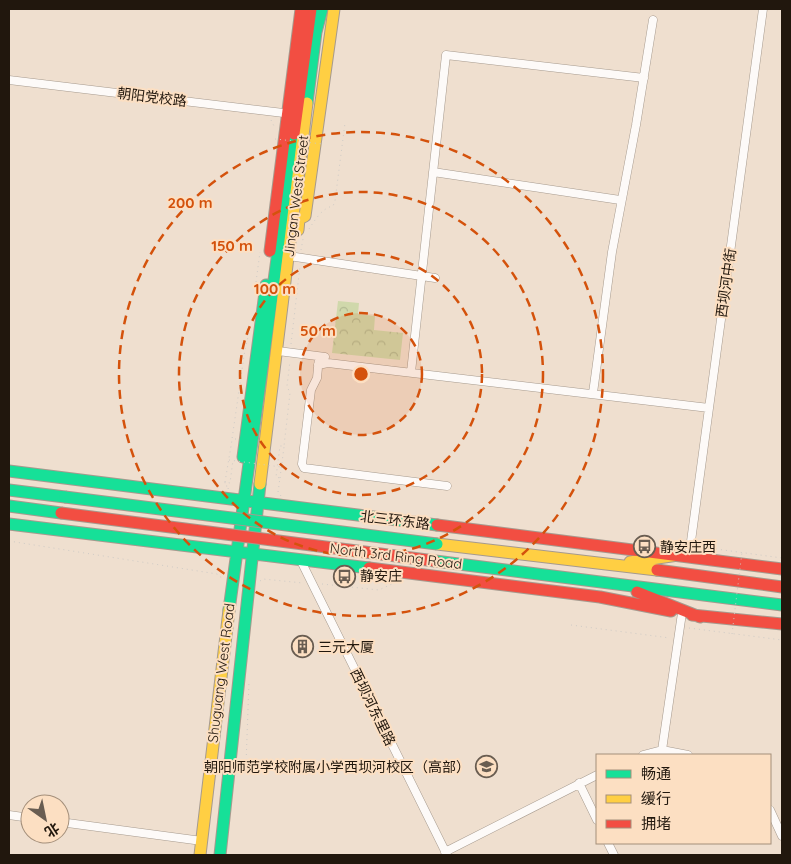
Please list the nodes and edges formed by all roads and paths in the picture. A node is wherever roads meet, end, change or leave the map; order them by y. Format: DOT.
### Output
graph roads {
  1 [pos="302,9"];
  2 [pos="311,9"];
  3 [pos="322,9"];
  4 [pos="334,9"];
  5 [pos="763,9"];
  6 [pos="652,20"];
  7 [pos="644,78"];
  8 [pos="9,80"];
  9 [pos="292,114"];
  10 [pos="268,118"];
  11 [pos="345,123"];
  12 [pos="278,132"];
  13 [pos="278,140"];
  14 [pos="323,144"];
  15 [pos="433,172"];
  16 [pos="620,200"];
  17 [pos="308,231"];
  18 [pos="303,238"];
  19 [pos="261,248"];
  20 [pos="295,257"];
  21 [pos="422,276"];
  22 [pos="435,278"];
  23 [pos="255,290"];
  24 [pos="267,332"];
  25 [pos="249,333"];
  26 [pos="284,352"];
  27 [pos="255,356"];
  28 [pos="318,366"];
  29 [pos="411,372"];
  30 [pos="594,393"];
  31 [pos="709,408"];
  32 [pos="232,439"];
  33 [pos="236,440"];
  34 [pos="284,446"];
  35 [pos="234,457"];
  36 [pos="228,460"];
  37 [pos="281,467"];
  38 [pos="9,471"];
  39 [pos="280,478"];
  40 [pos="225,482"];
  41 [pos="447,486"];
  42 [pos="224,489"];
  43 [pos="9,490"];
  44 [pos="159,491"];
  45 [pos="281,497"];
  46 [pos="241,501"];
  47 [pos="264,504"];
  48 [pos="9,506"];
  49 [pos="341,514"];
  50 [pos="9,524"];
  51 [pos="152,540"];
  52 [pos="9,541"];
  53 [pos="716,548"];
  54 [pos="236,550"];
  55 [pos="742,552"];
  56 [pos="252,553"];
  57 [pos="684,556"];
  58 [pos="782,558"];
  59 [pos="300,559"];
  60 [pos="332,563"];
  61 [pos="608,566"];
  62 [pos="782,569"];
  63 [pos="414,574"];
  64 [pos="223,579"];
  65 [pos="258,582"];
  66 [pos="312,583"];
  67 [pos="614,584"];
  68 [pos="782,587"];
  69 [pos="782,605"];
  70 [pos="682,613"];
  71 [pos="700,617"];
  72 [pos="782,624"];
  73 [pos="571,625"];
  74 [pos="680,626"];
  75 [pos="732,634"];
  76 [pos="678,640"];
  77 [pos="782,640"];
  78 [pos="249,676"];
  79 [pos="662,750"];
  80 [pos="647,754"];
  81 [pos="683,754"];
  82 [pos="246,765"];
  83 [pos="596,775"];
  84 [pos="579,783"];
  85 [pos="771,812"];
  86 [pos="596,818"];
  87 [pos="70,823"];
  88 [pos="782,836"];
  89 [pos="202,841"];
  90 [pos="446,854"];
  91 [pos="200,855"];
  92 [pos="220,855"];
  1 -- 9 [label="main road"];
  2 -- 9 [label="main road, Jingan West Street"];
  3 -- 20 [label="main road, Jingan West Street"];
  4 -- 20 [label="main road"];
  5 -- 31 [label="street, 西坝河中街"];
  6 -- 7 [label="street"];
  7 -- 15 [label="street"];
  7 -- 16 [label="street"];
  8 -- 9 [label="street, 朝阳党校路"];
  9 -- 24 [label="main road, Jingan West Street"];
  9 -- 27 [label="main road"];
  10 -- 14 [label="path, bridge"];
  11 -- 17 [label="path"];
  12 -- 13 [label="path"];
  15 -- 16 [label="street"];
  15 -- 21 [label="street"];
  16 -- 30 [label="street"];
  18 -- 20 [label="path"];
  19 -- 23 [label="path"];
  20 -- 21 [label="street"];
  20 -- 26 [label="main road, Jingan West Street"];
  20 -- 26 [label="path"];
  21 -- 22 [label="street"];
  21 -- 29 [label="street"];
  24 -- 27 [label="main road"];
  24 -- 46 [label="main road, Jingan West Street"];
  25 -- 32 [label="path"];
  26 -- 28 [label="street"];
  26 -- 34 [label="path"];
  26 -- 47 [label="main road, Jingan West Street"];
  27 -- 46 [label="main road"];
  28 -- 29 [label="street"];
  28 -- 41 [label="street"];
  29 -- 30 [label="street"];
  30 -- 31 [label="street"];
  31 -- 57 [label="street, 西坝河中街"];
  32 -- 33 [label="path"];
  32 -- 36 [label="path"];
  34 -- 37 [label="path"];
  34 -- 39 [label="path"];
  35 -- 40 [label="path"];
  36 -- 37 [label="path, bridge"];
  36 -- 40 [label="path"];
  37 -- 39 [label="path"];
  38 -- 44 [label="main road, 北三环东路"];
  39 -- 45 [label="path"];
  40 -- 42 [label="path"];
  43 -- 61 [label="main road, North 3rd Ring Road, bridge"];
  44 -- 46 [label="main road, 北三环东路"];
  44 -- 51 [label="main road"];
  46 -- 47 [label="main road, 北三环东路"];
  46 -- 54 [label="main road, Shuguang West Road"];
  47 -- 49 [label="main road, 北三环东路"];
  47 -- 56 [label="main road, Jingan West Street"];
  48 -- 67 [label="main road, North 3rd Ring Road, bridge"];
  49 -- 57 [label="main road, 北三环东路"];
  49 -- 60 [label="main road"];
  50 -- 51 [label="main road"];
  51 -- 54 [label="main road"];
  52 -- 64 [label="path"];
  53 -- 55 [label="path"];
  54 -- 56 [label="main road"];
  54 -- 89 [label="main road, Shuguang West Road"];
  55 -- 58 [label="path"];
  55 -- 75 [label="path, bridge"];
  56 -- 59 [label="main road"];
  56 -- 92 [label="main road, Jingan West Street"];
  57 -- 61 [label="main road"];
  57 -- 62 [label="main road, 北三环东路"];
  59 -- 60 [label="main road"];
  59 -- 66 [label="street, 西坝河东里路"];
  60 -- 63 [label="main road"];
  61 -- 68 [label="main road, North 3rd Ring Road"];
  63 -- 66 [label="path"];
  63 -- 70 [label="main road"];
  65 -- 66 [label="path"];
  66 -- 90 [label="street, 西坝河东里路"];
  67 -- 69 [label="main road, North 3rd Ring Road"];
  67 -- 71 [label="main road"];
  70 -- 71 [label="main road"];
  70 -- 74 [label="street"];
  71 -- 72 [label="main road"];
  73 -- 76 [label="path"];
  74 -- 75 [label="path"];
  74 -- 76 [label="street"];
  75 -- 77 [label="path"];
  76 -- 79 [label="street"];
  78 -- 82 [label="path"];
  79 -- 80 [label="street"];
  79 -- 81 [label="street"];
  83 -- 84 [label="street"];
  84 -- 86 [label="street"];
  84 -- 90 [label="street"];
  85 -- 88 [label="street"];
  87 -- 89 [label="street"];
  89 -- 91 [label="main road, Shuguang West Road"];
}
